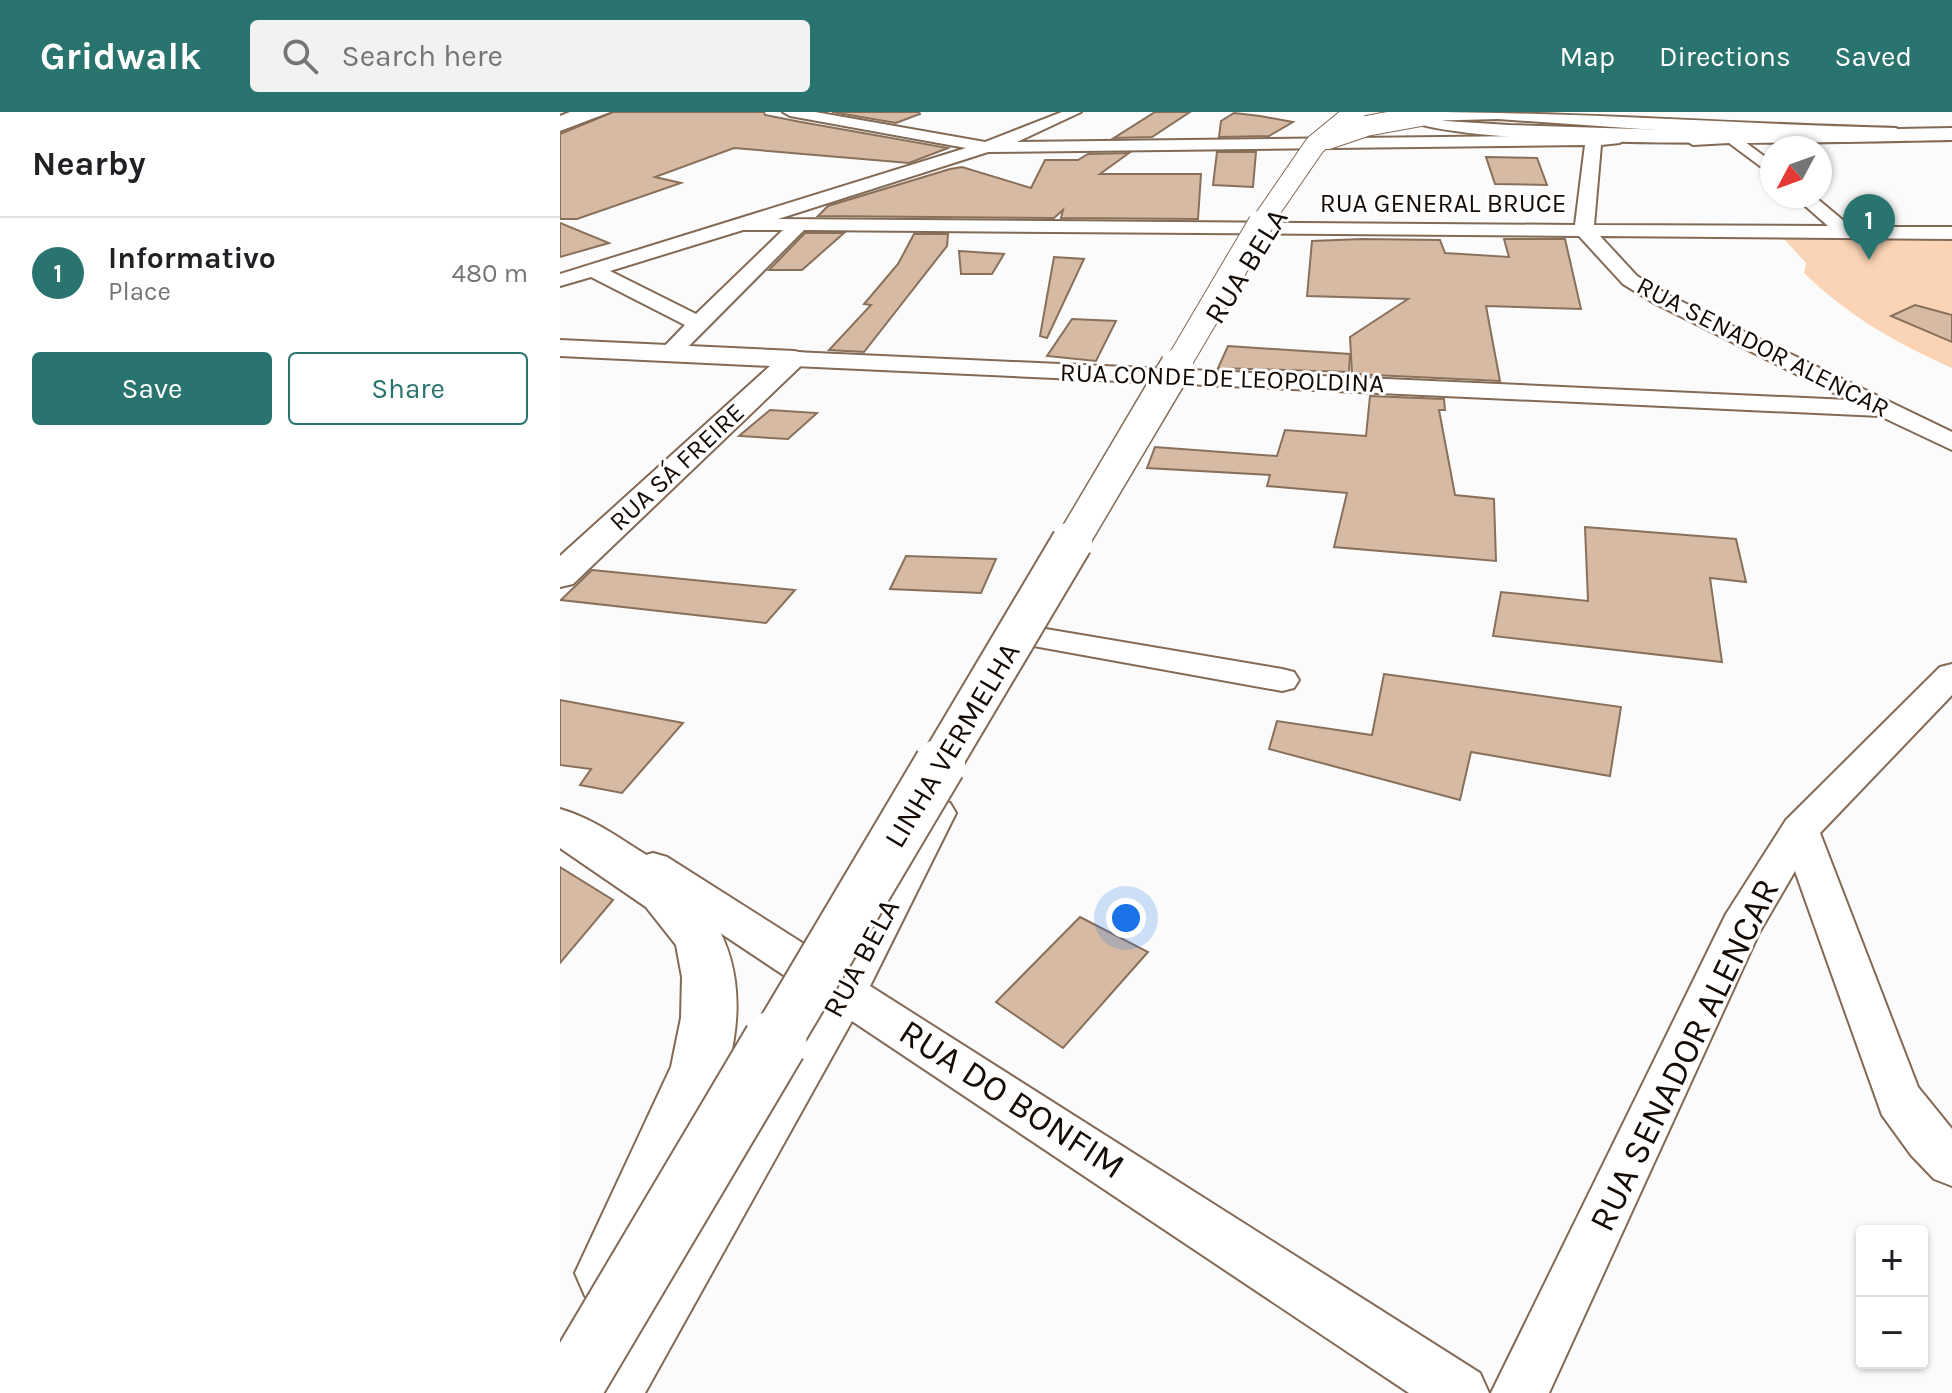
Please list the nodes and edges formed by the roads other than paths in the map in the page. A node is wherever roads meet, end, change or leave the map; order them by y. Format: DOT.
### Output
graph roads {
  1 [pos="584,112"];
  2 [pos="601,112"];
  3 [pos="790,112"];
  4 [pos="1074,112"];
  5 [pos="1401,112"];
  6 [pos="1341,121"];
  7 [pos="560,122"];
  8 [pos="1896,134"];
  9 [pos="1952,134"];
  10 [pos="1033,138"];
  11 [pos="1733,138"];
  12 [pos="1543,141"];
  13 [pos="1593,141"];
  14 [pos="1414,143"];
  15 [pos="985,147"];
  16 [pos="1760,160"];
  17 [pos="1817,208"];
  18 [pos="743,224"];
  19 [pos="800,224"];
  20 [pos="1271,228"];
  21 [pos="1584,230"];
  22 [pos="1846,232"];
  23 [pos="1952,233"];
  24 [pos="593,270"];
  25 [pos="560,280"];
  26 [pos="699,324"];
  27 [pos="560,348"];
  28 [pos="668,354"];
  29 [pos="794,359"];
  30 [pos="1178,377"];
  31 [pos="1884,409"];
  32 [pos="1952,442"];
  33 [pos="560,576"];
  34 [pos="1028,636"];
  35 [pos="1282,680"];
  36 [pos="1945,690"];
  37 [pos="560,812"];
  38 [pos="560,826"];
  39 [pos="1800,830"];
  40 [pos="846,990"];
  41 [pos="1952,1162"];
  42 [pos="560,1347"];
  43 [pos="560,1372"];
  44 [pos="567,1393"];
  45 [pos="613,1393"];
  46 [pos="1460,1393"];
  47 [pos="1520,1393"];
  1 -- 7 [label="main road"];
  2 -- 7 [label="main road"];
  3 -- 15 [label="street"];
  4 -- 10 [label="street"];
  5 -- 11 [label="main road"];
  6 -- 8 [label="main road, bridge"];
  6 -- 10 [label="street"];
  6 -- 12 [label="street"];
  6 -- 14 [label="street"];
  6 -- 14 [label="street"];
  6 -- 20 [label="street, RUA BELA"];
  6 -- 42 [label="main road, LINHA VERMELHA, bridge"];
  6 -- 44 [label="main road, LINHA VERMELHA, bridge"];
  8 -- 9 [label="main road"];
  8 -- 11 [label="main road"];
  10 -- 15 [label="street"];
  11 -- 13 [label="street"];
  11 -- 16 [label="street"];
  12 -- 13 [label="street"];
  12 -- 14 [label="street"];
  13 -- 21 [label="street"];
  15 -- 18 [label="street"];
  17 -- 22 [label="street"];
  18 -- 19 [label="street, RUA GENERAL BRUCE"];
  18 -- 24 [label="street"];
  19 -- 20 [label="street, RUA GENERAL BRUCE"];
  19 -- 26 [label="street"];
  20 -- 21 [label="street, RUA GENERAL BRUCE"];
  20 -- 30 [label="street, RUA BELA"];
  21 -- 22 [label="street, RUA GENERAL BRUCE"];
  21 -- 31 [label="street, RUA SENADOR ALENCAR"];
  22 -- 23 [label="street, RUA GENERAL BRUCE"];
  24 -- 25 [label="street"];
  24 -- 26 [label="street"];
  26 -- 28 [label="street"];
  27 -- 28 [label="main road, RUA CONDE DE LEOPOLDINA"];
  28 -- 29 [label="main road, RUA CONDE DE LEOPOLDINA"];
  29 -- 30 [label="street, RUA CONDE DE LEOPOLDINA"];
  29 -- 33 [label="main road, RUA SÁ FREIRE"];
  30 -- 31 [label="street, RUA CONDE DE LEOPOLDINA"];
  30 -- 34 [label="street, RUA BELA"];
  31 -- 32 [label="street, RUA SENADOR ALENCAR"];
  34 -- 35 [label="street"];
  34 -- 40 [label="street, RUA BELA"];
  36 -- 39 [label="street, RUA SENADOR ALENCAR"];
  37 -- 40 [label="street, RUA DO BONFIM"];
  38 -- 43 [label="main road"];
  39 -- 41 [label="street"];
  39 -- 47 [label="street, RUA SENADOR ALENCAR"];
  40 -- 45 [label="street, RUA BELA"];
  40 -- 46 [label="street, RUA DO BONFIM"];
}
